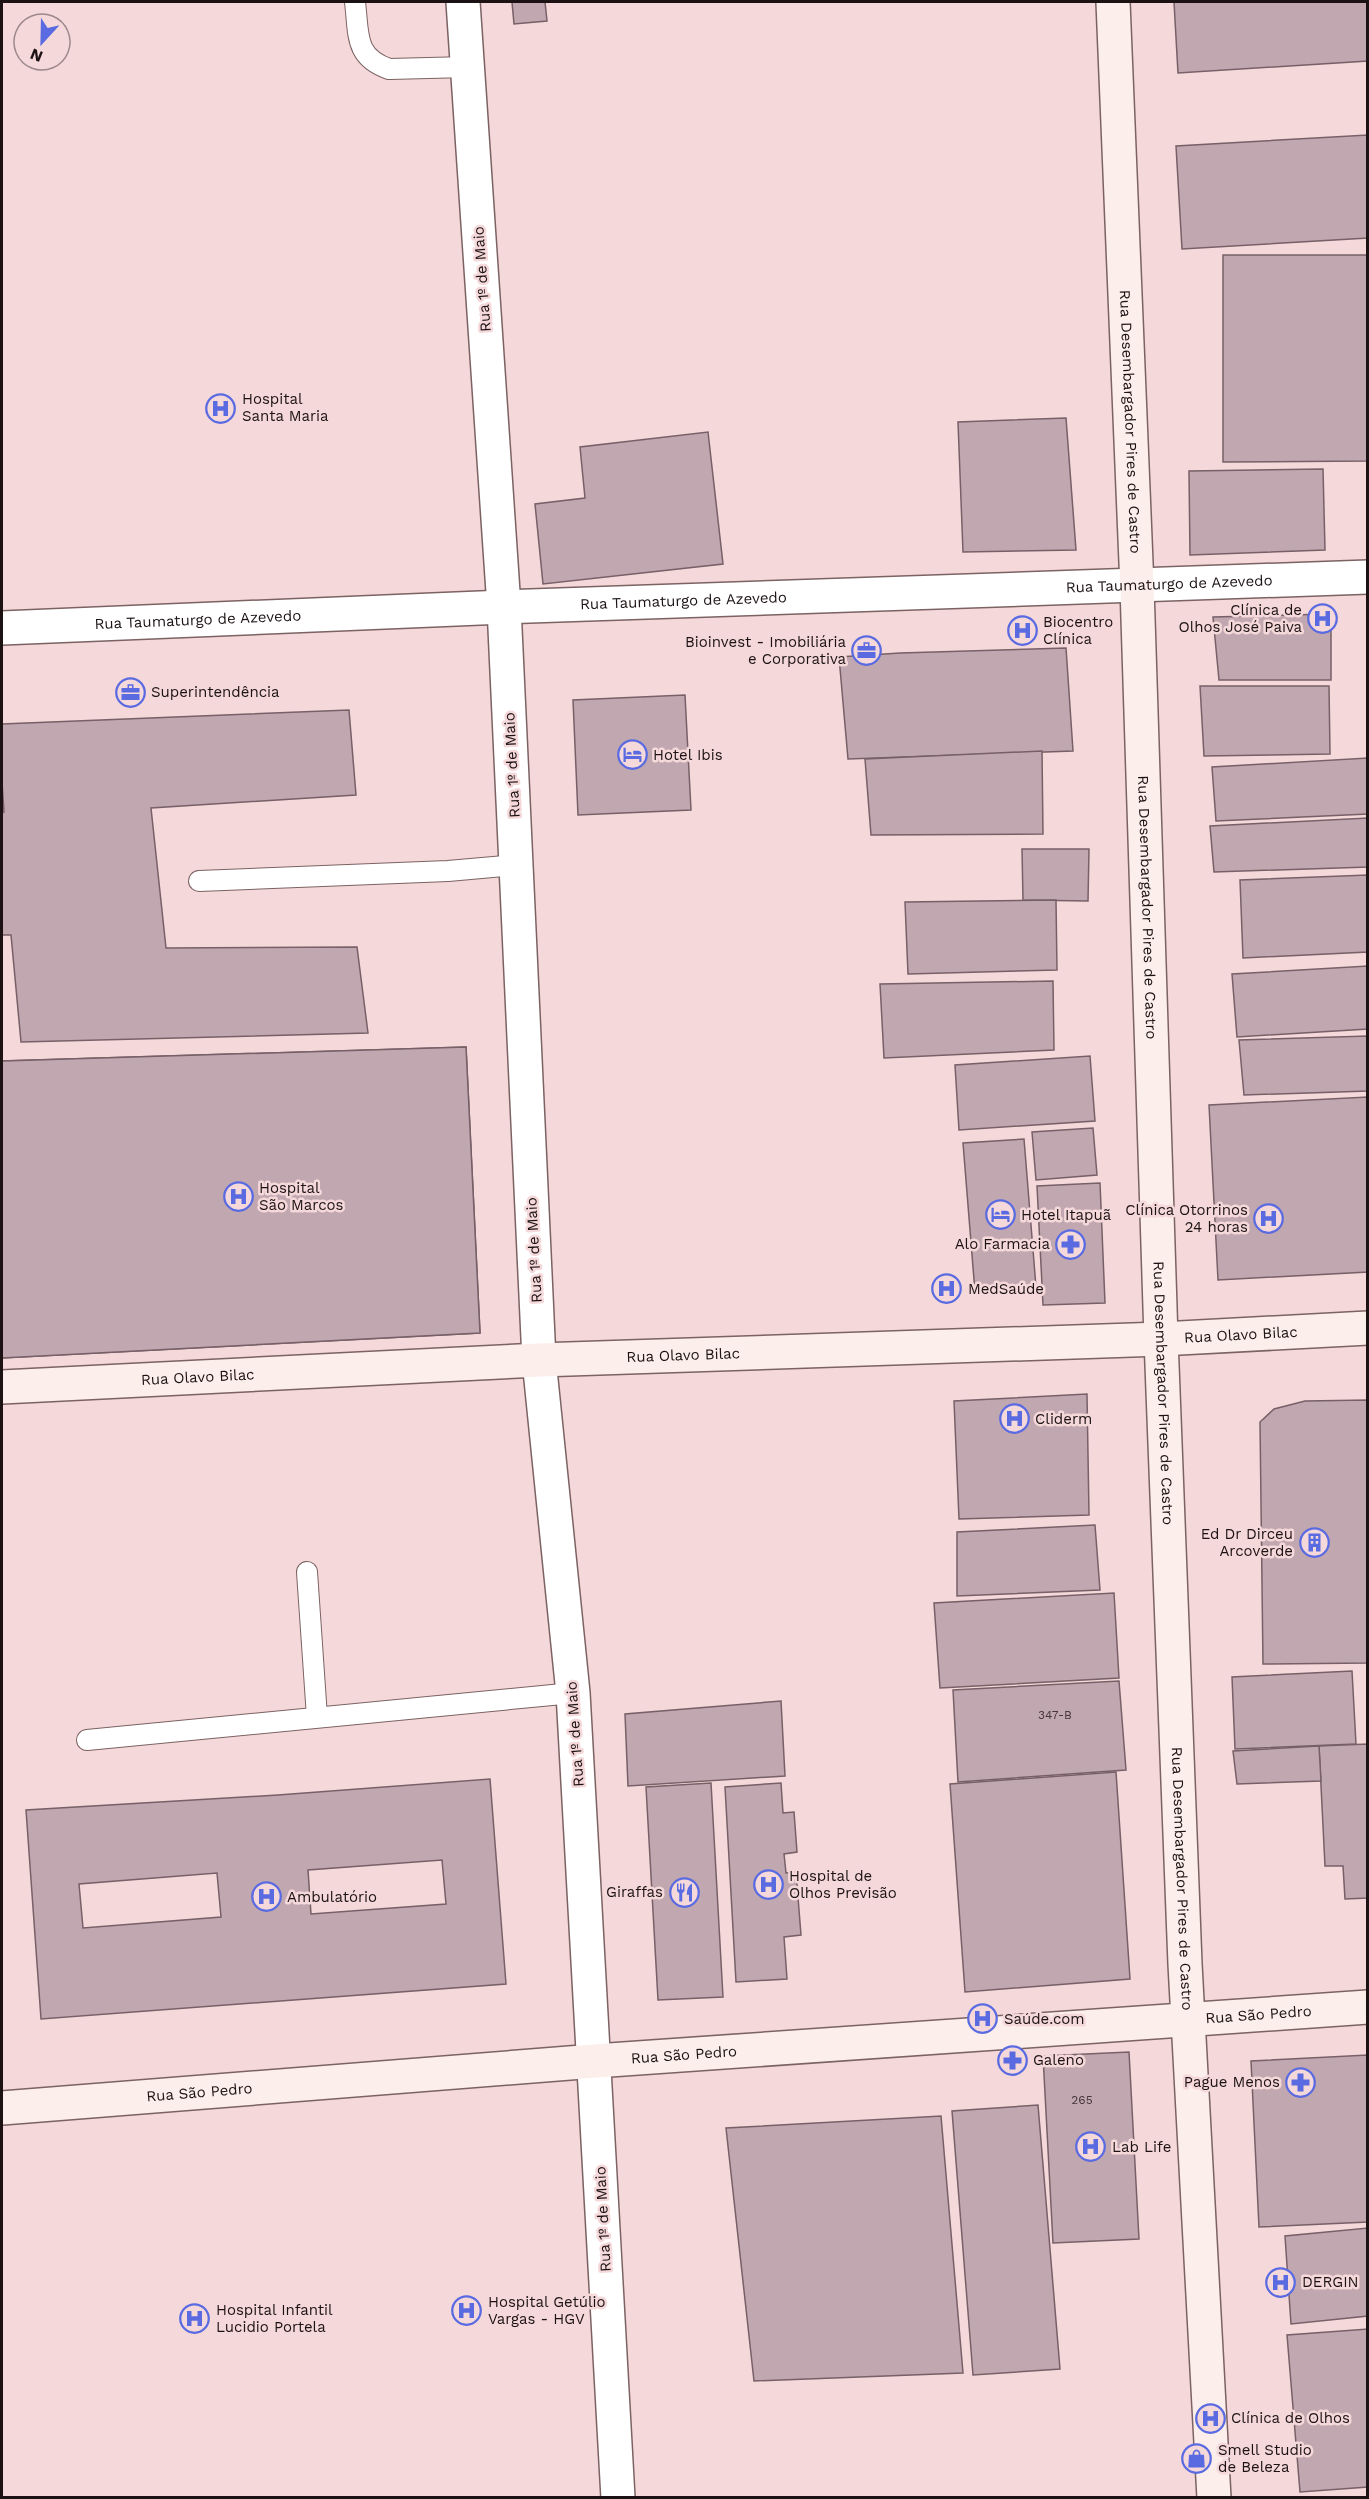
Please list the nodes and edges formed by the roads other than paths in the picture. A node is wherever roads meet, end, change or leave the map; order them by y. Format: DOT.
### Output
graph roads {
  1 [pos="355,2"];
  2 [pos="464,2"];
  3 [pos="1113,2"];
  4 [pos="468,67"];
  5 [pos="1368,578"];
  6 [pos="1137,586"];
  7 [pos="504,607"];
  8 [pos="2,628"];
  9 [pos="516,865"];
  10 [pos="199,881"];
  11 [pos="1368,1328"];
  12 [pos="1161,1339"];
  13 [pos="539,1360"];
  14 [pos="2,1387"];
  15 [pos="307,1572"];
  16 [pos="573,1693"];
  17 [pos="318,1717"];
  18 [pos="87,1740"];
  19 [pos="1368,2007"];
  20 [pos="1188,2020"];
  21 [pos="595,2061"];
  22 [pos="2,2108"];
  23 [pos="618,2498"];
  24 [pos="1214,2498"];
  1 -- 4 [label="lane"];
  2 -- 4 [label="street, Rua 1º de Maio"];
  3 -- 6 [label="street, Rua Desembargador Pires de Castro"];
  4 -- 7 [label="street, Rua 1º de Maio"];
  5 -- 6 [label="street, Rua Taumaturgo de Azevedo"];
  6 -- 7 [label="street, Rua Taumaturgo de Azevedo"];
  6 -- 12 [label="street, Rua Desembargador Pires de Castro"];
  7 -- 8 [label="street, Rua Taumaturgo de Azevedo"];
  7 -- 9 [label="street, Rua 1º de Maio"];
  9 -- 10 [label="lane"];
  9 -- 13 [label="street, Rua 1º de Maio"];
  11 -- 12 [label="street, Rua Olavo Bilac"];
  12 -- 13 [label="street, Rua Olavo Bilac"];
  12 -- 20 [label="street, Rua Desembargador Pires de Castro"];
  13 -- 14 [label="street, Rua Olavo Bilac"];
  13 -- 16 [label="street, Rua 1º de Maio"];
  15 -- 17 [label="lane"];
  16 -- 17 [label="lane"];
  16 -- 21 [label="street, Rua 1º de Maio"];
  17 -- 18 [label="lane"];
  19 -- 20 [label="street, Rua São Pedro"];
  20 -- 21 [label="street, Rua São Pedro"];
  20 -- 24 [label="street, Rua Desembargador Pires de Castro"];
  21 -- 22 [label="street, Rua São Pedro"];
  21 -- 23 [label="street, Rua 1º de Maio"];
}
